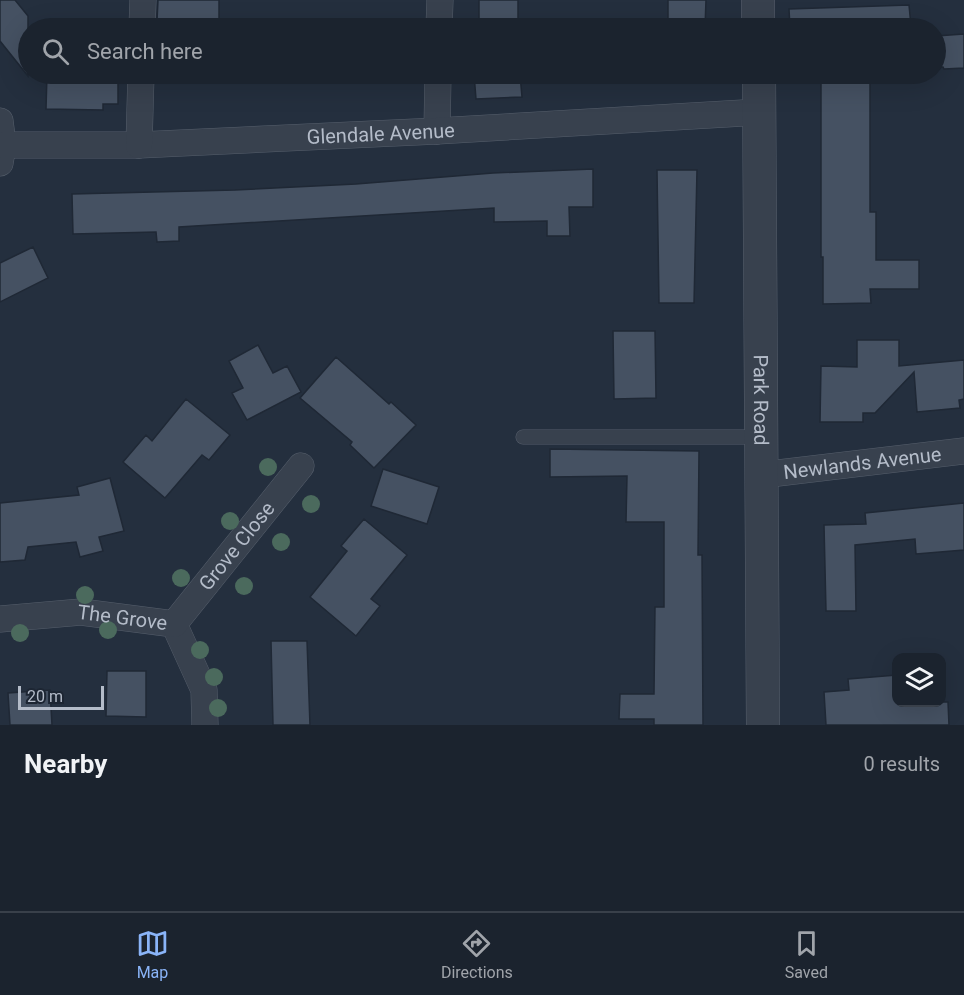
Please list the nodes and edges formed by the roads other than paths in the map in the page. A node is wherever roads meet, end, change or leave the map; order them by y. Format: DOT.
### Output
graph roads {
  1 [pos="143,0"];
  2 [pos="440,0"];
  3 [pos="758,0"];
  4 [pos="142,18"];
  5 [pos="440,18"];
  6 [pos="758,18"];
  7 [pos="141,84"];
  8 [pos="438,84"];
  9 [pos="759,84"];
  10 [pos="760,112"];
  11 [pos="437,131"];
  12 [pos="1,143"];
  13 [pos="139,145"];
  14 [pos="523,437"];
  15 [pos="761,437"];
  16 [pos="964,451"];
  17 [pos="301,466"];
  18 [pos="761,475"];
  19 [pos="0,619"];
  20 [pos="174,624"];
  21 [pos="205,725"];
  22 [pos="764,725"];
  1 -- 4 [label="street"];
  2 -- 5 [label="street"];
  3 -- 6 [label="street"];
  7 -- 13 [label="street"];
  8 -- 11 [label="street"];
  9 -- 10 [label="street, Park Road"];
  10 -- 11 [label="street, Glendale Avenue"];
  10 -- 15 [label="street, Park Road"];
  11 -- 13 [label="street, Glendale Avenue"];
  12 -- 13 [label="street, Glendale Avenue"];
  14 -- 15 [label="lane"];
  15 -- 18 [label="street, Park Road"];
  16 -- 18 [label="street, Newlands Avenue"];
  17 -- 20 [label="street, Grove Close"];
  18 -- 22 [label="street, Park Road"];
  19 -- 20 [label="street, The Grove"];
  20 -- 21 [label="street, The Grove"];
}
